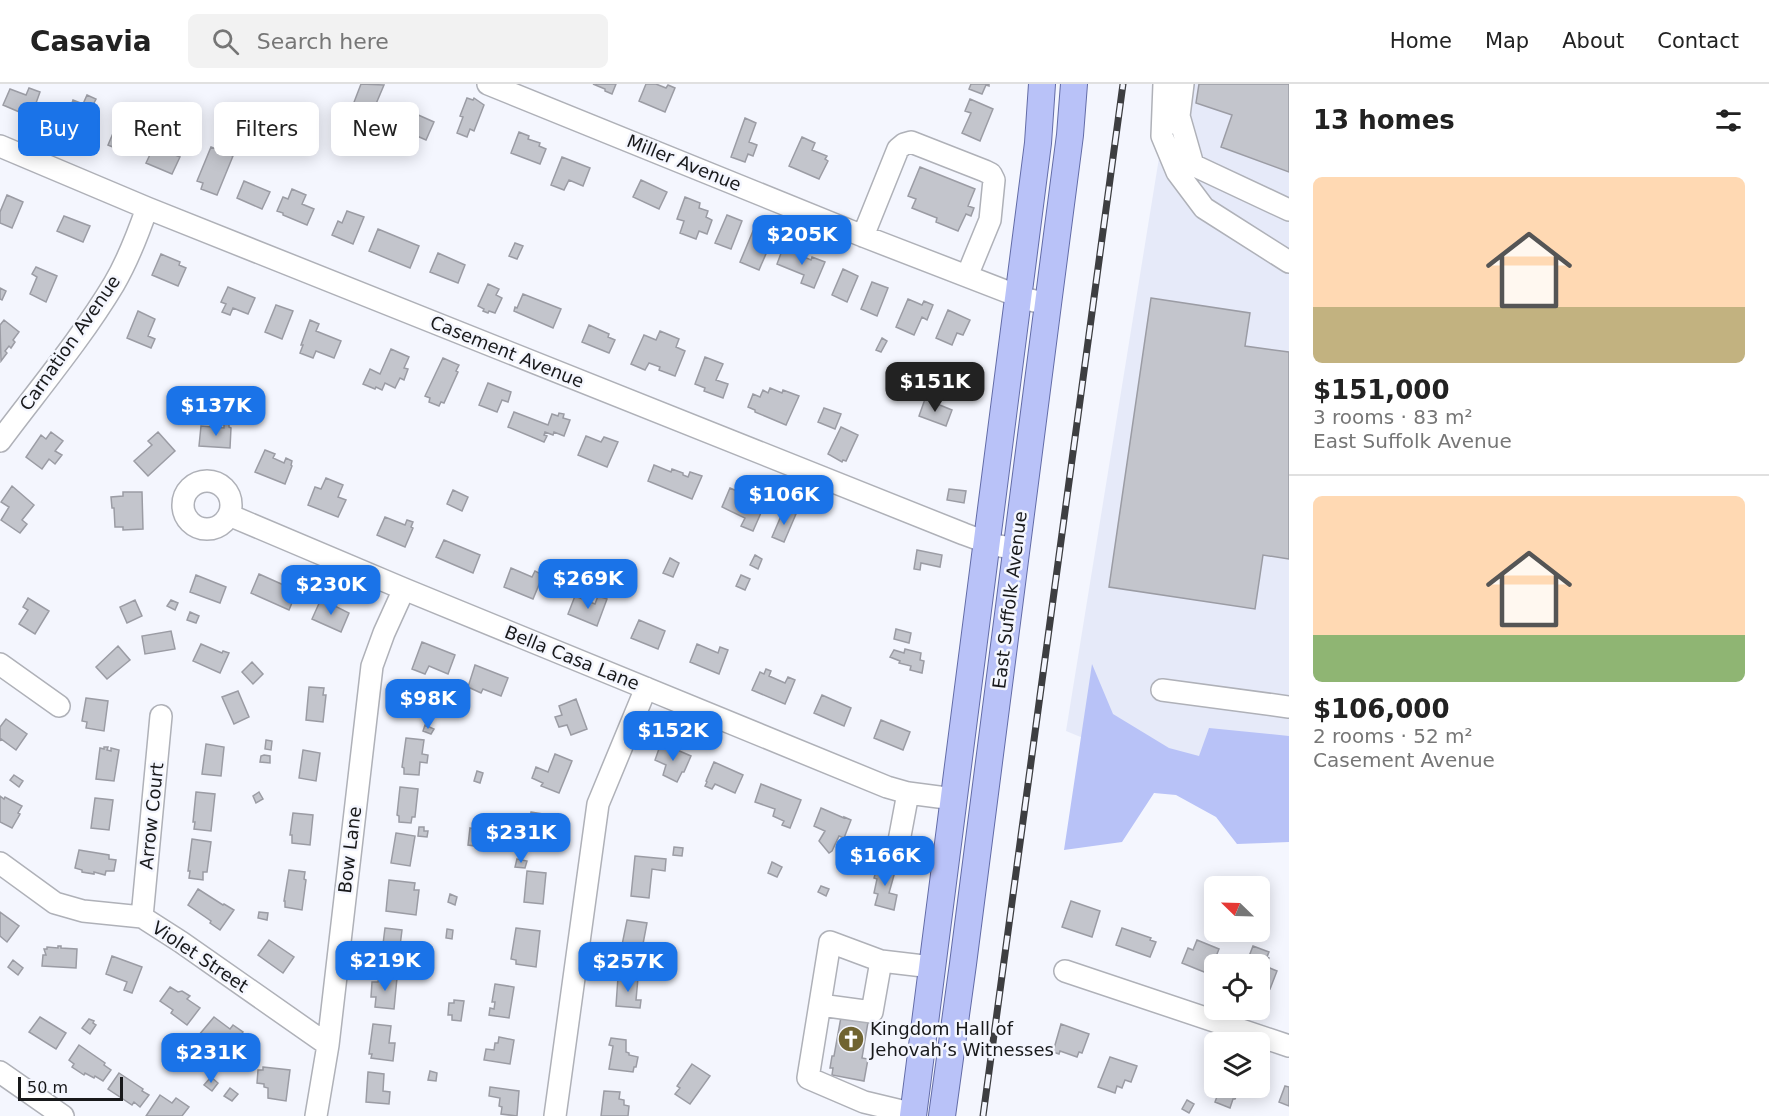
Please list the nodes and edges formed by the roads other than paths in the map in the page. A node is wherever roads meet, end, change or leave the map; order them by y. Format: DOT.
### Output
graph roads {
  1 [pos="488,84"];
  2 [pos="1042,84"];
  3 [pos="1074,84"];
  4 [pos="1164,84"];
  5 [pos="1183,84"];
  6 [pos="0,146"];
  7 [pos="147,208"];
  8 [pos="1289,210"];
  9 [pos="863,236"];
  10 [pos="1289,262"];
  11 [pos="967,276"];
  12 [pos="1018,296"];
  13 [pos="1048,304"];
  14 [pos="0,441"];
  15 [pos="229,515"];
  16 [pos="986,542"];
  17 [pos="1017,549"];
  18 [pos="404,589"];
  19 [pos="0,664"];
  20 [pos="646,688"];
  21 [pos="1162,690"];
  22 [pos="59,706"];
  23 [pos="1289,707"];
  24 [pos="161,716"];
  25 [pos="908,793"];
  26 [pos="954,800"];
  27 [pos="896,857"];
  28 [pos="0,863"];
  29 [pos="142,917"];
  30 [pos="881,961"];
  31 [pos="932,967"];
  32 [pos="1065,971"];
  33 [pos="820,1005"];
  34 [pos="328,1045"];
  35 [pos="1289,1046"];
  36 [pos="0,1072"];
  37 [pos="914,1115"];
  38 [pos="63,1116"];
  39 [pos="316,1116"];
  40 [pos="555,1116"];
  41 [pos="942,1116"];
  1 -- 9 [label="street, Miller Avenue"];
  2 -- 12 [label="main road, East Suffolk Avenue"];
  3 -- 13 [label="main road, East Suffolk Avenue"];
  4 -- 10 [label="street"];
  5 -- 8 [label="street"];
  6 -- 7 [label="street, Casement Avenue"];
  7 -- 14 [label="street, Carnation Avenue"];
  7 -- 16 [label="street, Casement Avenue"];
  9 -- 11 [label="street, Miller Avenue"];
  9 -- 11 [label="street"];
  11 -- 12 [label="street, Miller Avenue"];
  12 -- 13 [label="street, Miller Avenue"];
  12 -- 16 [label="main road, East Suffolk Avenue"];
  13 -- 17 [label="main road, East Suffolk Avenue"];
  15 -- 18 [label="street, Bella Casa Lane"];
  16 -- 17 [label="street, Casement Avenue"];
  16 -- 26 [label="main road, East Suffolk Avenue"];
  17 -- 41 [label="main road, East Suffolk Avenue"];
  18 -- 20 [label="street, Bella Casa Lane"];
  18 -- 34 [label="street, Bow Lane"];
  19 -- 22 [label="street"];
  20 -- 25 [label="street, Bella Casa Lane"];
  20 -- 40 [label="street"];
  21 -- 23 [label="street"];
  24 -- 29 [label="street, Arrow Court"];
  25 -- 26 [label="street, Bella Casa Lane"];
  25 -- 27 [label="street"];
  26 -- 31 [label="main road, East Suffolk Avenue"];
  28 -- 29 [label="street, Violet Street"];
  29 -- 34 [label="street, Violet Street"];
  30 -- 31 [label="street"];
  30 -- 33 [label="street"];
  30 -- 33 [label="street"];
  31 -- 37 [label="main road, East Suffolk Avenue"];
  32 -- 35 [label="street"];
  33 -- 37 [label="street"];
  34 -- 39 [label="street, Bow Lane"];
  36 -- 38 [label="street"];
}
